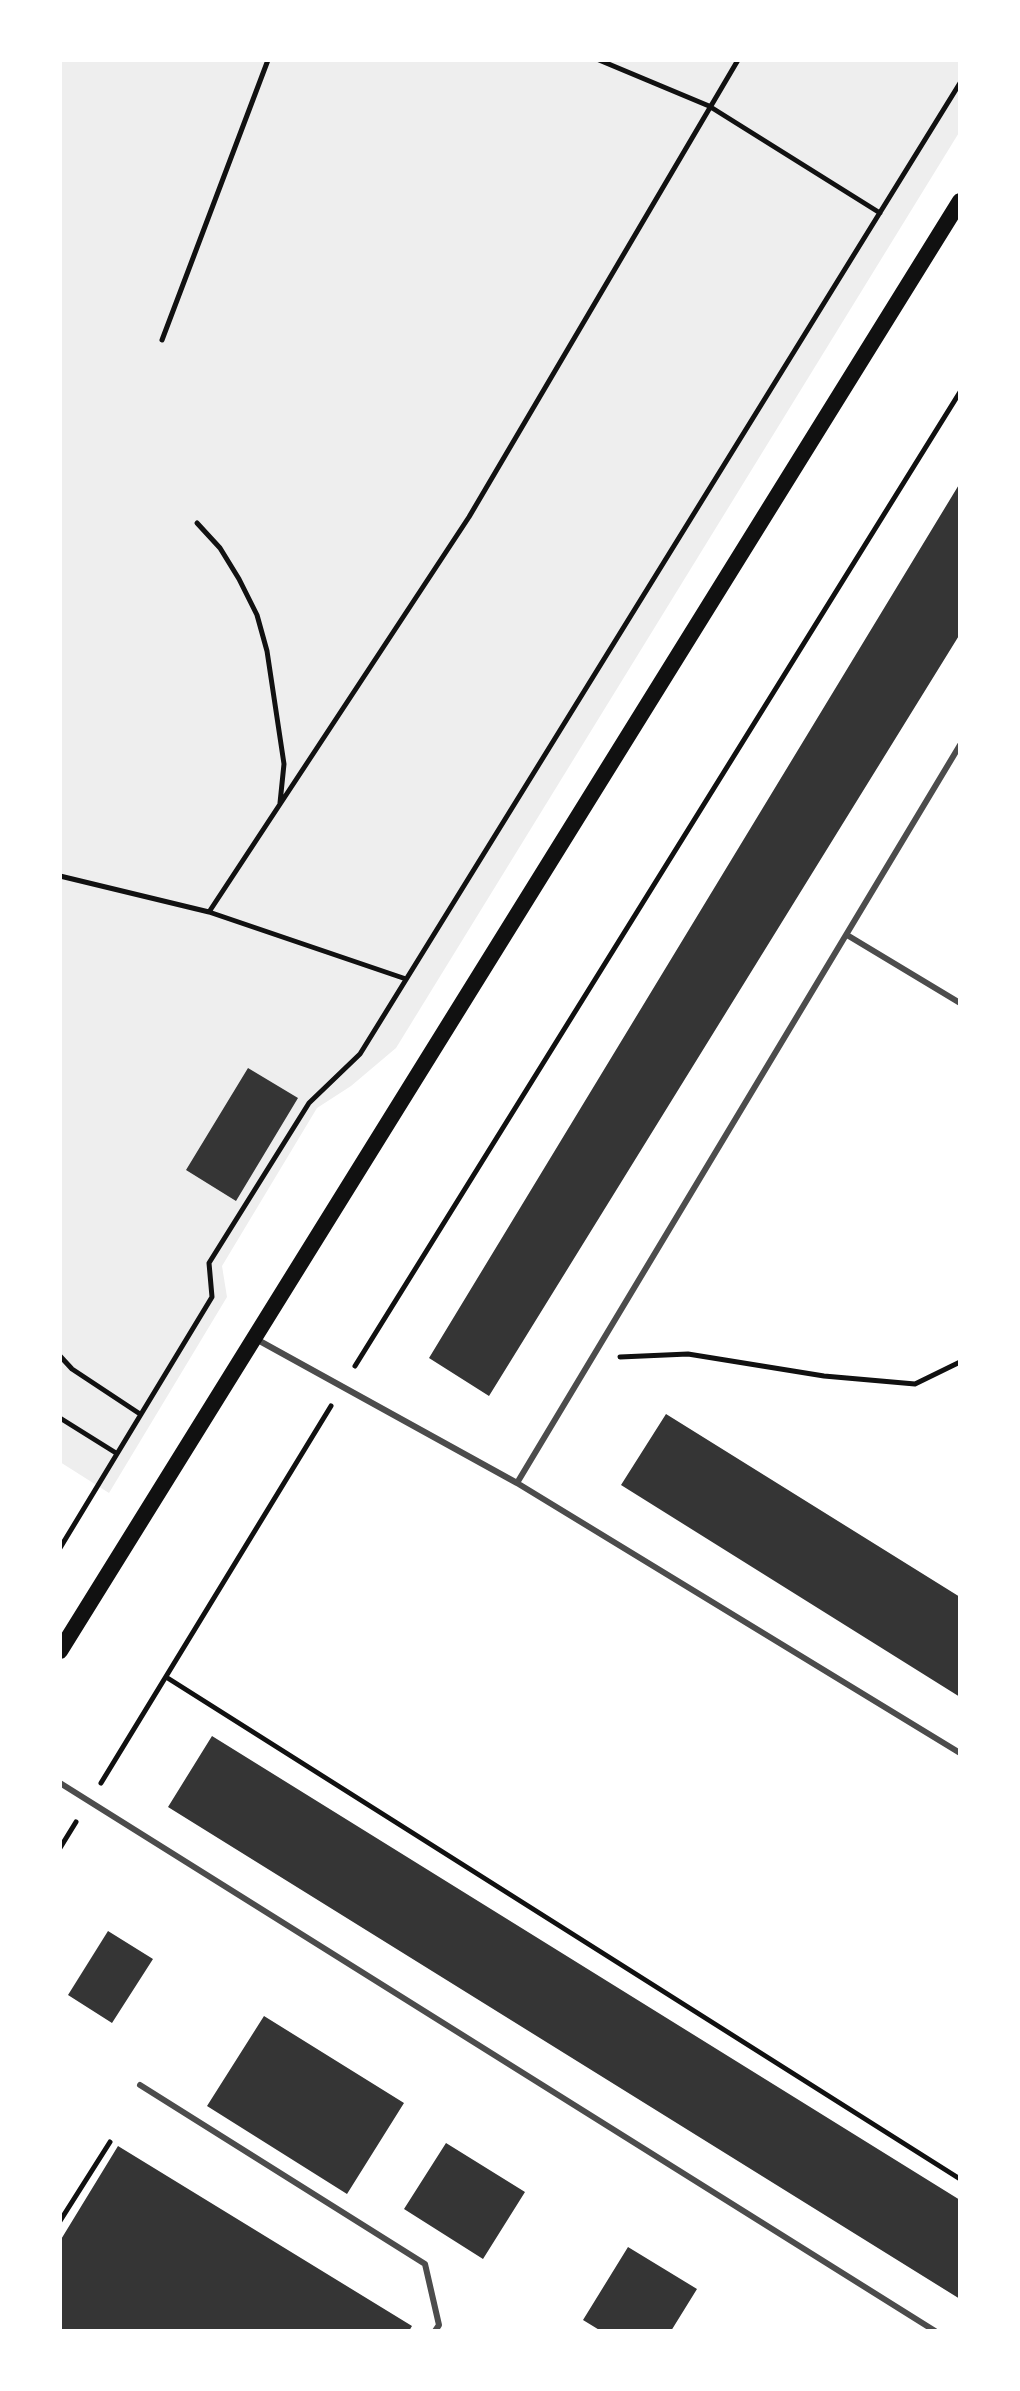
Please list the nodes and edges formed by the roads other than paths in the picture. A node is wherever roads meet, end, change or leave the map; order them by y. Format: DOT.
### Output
graph roads {
  1 [pos="960,201"];
  2 [pos="960,745"];
  3 [pos="847,935"];
  4 [pos="960,1003"];
  5 [pos="256,1339"];
  6 [pos="517,1483"];
  7 [pos="60,1651"];
  8 [pos="960,1753"];
  9 [pos="60,1783"];
  10 [pos="140,2085"];
  11 [pos="435,2331"];
  12 [pos="935,2331"];
  1 -- 5 [label="main road"];
  2 -- 3 [label="lane"];
  3 -- 4 [label="lane"];
  3 -- 6 [label="lane"];
  5 -- 6 [label="lane"];
  5 -- 7 [label="main road"];
  6 -- 8 [label="lane"];
  9 -- 12 [label="lane"];
  10 -- 11 [label="lane"];
}
